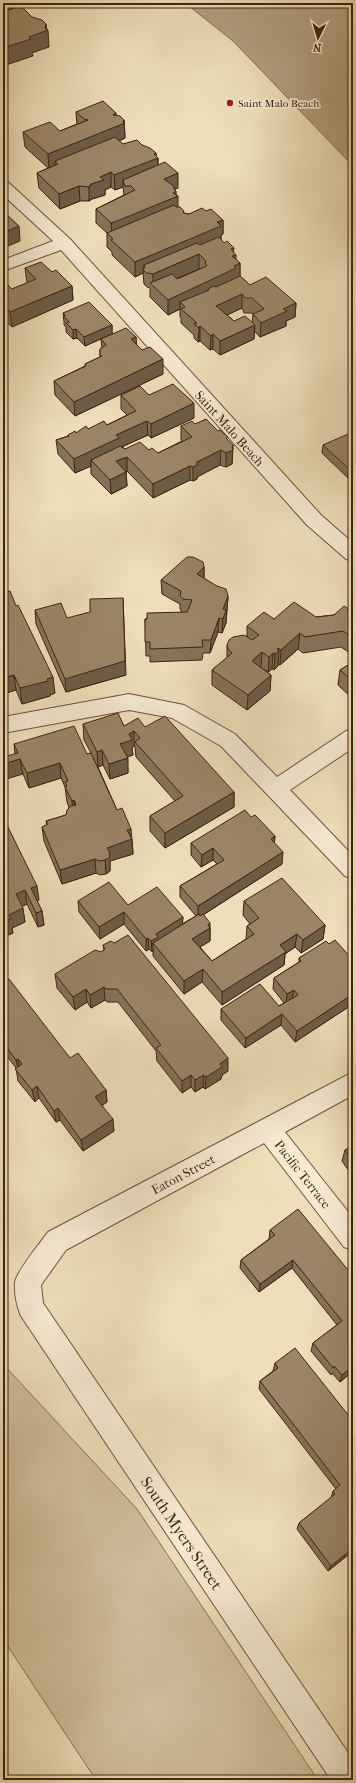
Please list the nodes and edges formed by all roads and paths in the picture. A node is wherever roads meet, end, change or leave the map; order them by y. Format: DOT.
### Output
graph roads {
  1 [pos="3,186"];
  2 [pos="64,243"];
  3 [pos="3,266"];
  4 [pos="353,554"];
  5 [pos="3,725"];
  6 [pos="353,737"];
  7 [pos="275,789"];
  8 [pos="353,870"];
  9 [pos="353,1083"];
  10 [pos="268,1129"];
  11 [pos="353,1238"];
  12 [pos="28,1282"];
  13 [pos="349,1780"];
  1 -- 2 [label="street, Saint Malo Beach"];
  2 -- 3 [label="street"];
  2 -- 4 [label="street, Saint Malo Beach"];
  5 -- 7 [label="street"];
  6 -- 7 [label="street"];
  7 -- 8 [label="street"];
  9 -- 10 [label="street, Eaton Street"];
  10 -- 11 [label="street, Pacific Terrace"];
  10 -- 12 [label="street, Eaton Street"];
  12 -- 13 [label="street, South Myers Street"];
}
